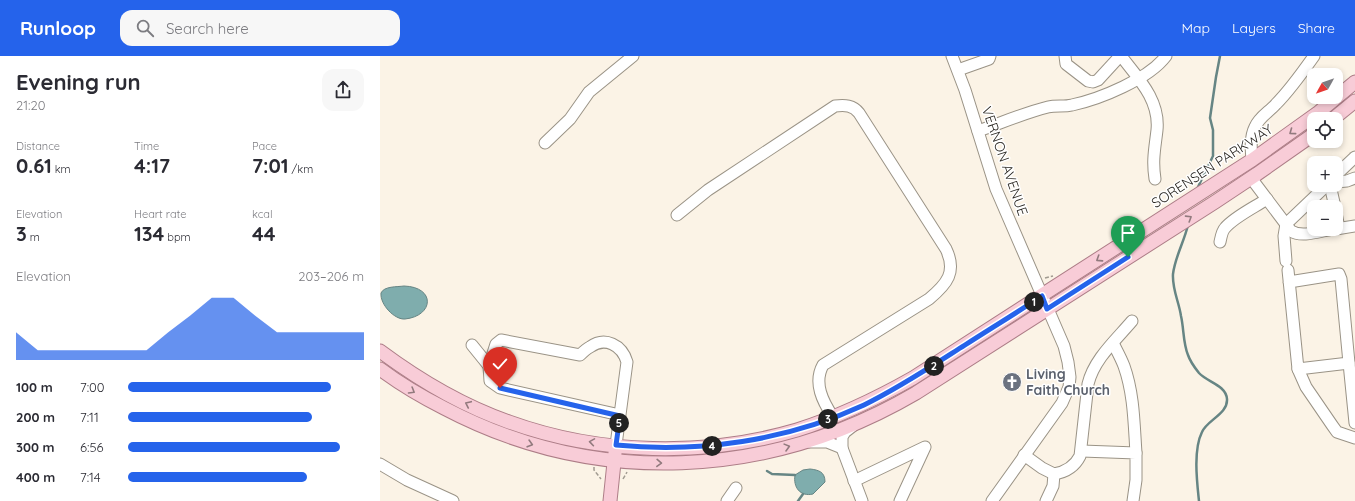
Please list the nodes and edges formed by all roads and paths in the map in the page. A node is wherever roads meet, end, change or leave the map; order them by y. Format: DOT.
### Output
graph roads {
  1 [pos="633,56"];
  2 [pos="952,56"];
  3 [pos="990,56"];
  4 [pos="1065,56"];
  5 [pos="1120,56"];
  6 [pos="1166,56"];
  7 [pos="1314,56"];
  8 [pos="958,70"];
  9 [pos="1139,79"];
  10 [pos="1355,82"];
  11 [pos="1355,100"];
  12 [pos="1341,112"];
  13 [pos="978,131"];
  14 [pos="1307,139"];
  15 [pos="545,143"];
  16 [pos="1355,157"];
  17 [pos="1252,160"];
  18 [pos="1355,165"];
  19 [pos="1343,170"];
  20 [pos="1343,172"];
  21 [pos="1251,178"];
  22 [pos="1155,179"];
  23 [pos="1343,179"];
  24 [pos="1354,182"];
  25 [pos="1320,192"];
  26 [pos="1267,199"];
  27 [pos="677,215"];
  28 [pos="1286,224"];
  29 [pos="1355,226"];
  30 [pos="1343,228"];
  31 [pos="1307,233"];
  32 [pos="1220,242"];
  33 [pos="1289,282"];
  34 [pos="1042,296"];
  35 [pos="1047,309"];
  36 [pos="1132,321"];
  37 [pos="1113,343"];
  38 [pos="472,345"];
  39 [pos="380,351"];
  40 [pos="1351,357"];
  41 [pos="489,366"];
  42 [pos="380,369"];
  43 [pos="1298,369"];
  44 [pos="620,416"];
  45 [pos="833,417"];
  46 [pos="1355,423"];
  47 [pos="854,424"];
  48 [pos="1355,438"];
  49 [pos="806,442"];
  50 [pos="616,445"];
  51 [pos="842,448"];
  52 [pos="1082,451"];
  53 [pos="1136,453"];
  54 [pos="1024,455"];
  55 [pos="614,460"];
  56 [pos="380,464"];
  57 [pos="594,470"];
  58 [pos="1054,474"];
  59 [pos="854,481"];
  60 [pos="602,483"];
  61 [pos="736,488"];
  62 [pos="453,501"];
  63 [pos="610,501"];
  64 [pos="728,501"];
  65 [pos="862,501"];
  66 [pos="900,501"];
  67 [pos="992,501"];
  68 [pos="1046,501"];
  69 [pos="1133,501"];
  1 -- 15 [label="street"];
  2 -- 8 [label="street, VERNON AVENUE"];
  3 -- 8 [label="street"];
  4 -- 5 [label="street"];
  5 -- 9 [label="street"];
  6 -- 9 [label="street"];
  7 -- 17 [label="street"];
  8 -- 13 [label="street, VERNON AVENUE"];
  9 -- 13 [label="street"];
  9 -- 22 [label="street"];
  10 -- 17 [label="main road, SORENSEN PARKWAY, one-way"];
  11 -- 12 [label="main road"];
  13 -- 34 [label="street, VERNON AVENUE"];
  14 -- 21 [label="main road"];
  16 -- 19 [label="street"];
  17 -- 34 [label="main road, SORENSEN PARKWAY, one-way"];
  18 -- 20 [label="street"];
  21 -- 26 [label="street"];
  35 -- 21 [label="main road, one-way"];
  23 -- 24 [label="street"];
  25 -- 28 [label="street"];
  26 -- 28 [label="street"];
  26 -- 32 [label="street"];
  27 -- 45 [label="street"];
  28 -- 31 [label="street"];
  28 -- 33 [label="street"];
  29 -- 30 [label="street"];
  33 -- 40 [label="street"];
  33 -- 43 [label="street"];
  34 -- 35 [label="street, VERNON AVENUE"];
  34 -- 45 [label="main road, SORENSEN PARKWAY"];
  35 -- 47 [label="main road"];
  35 -- 54 [label="street, VERNON AVENUE"];
  36 -- 37 [label="street"];
  37 -- 52 [label="street"];
  37 -- 53 [label="street"];
  38 -- 41 [label="street"];
  50 -- 39 [label="main road, SORENSEN PARKWAY, one-way"];
  40 -- 43 [label="street"];
  40 -- 46 [label="street"];
  41 -- 44 [label="street"];
  41 -- 44 [label="street"];
  42 -- 55 [label="main road, one-way"];
  43 -- 48 [label="street"];
  44 -- 50 [label="street"];
  45 -- 50 [label="main road, SORENSEN PARKWAY"];
  47 -- 49 [label="main road"];
  47 -- 51 [label="street"];
  49 -- 51 [label="street"];
  55 -- 49 [label="main road, one-way"];
  50 -- 55 [label="main road"];
  51 -- 59 [label="street"];
  52 -- 53 [label="street"];
  52 -- 58 [label="street"];
  53 -- 69 [label="street"];
  54 -- 58 [label="street"];
  54 -- 67 [label="street, VERNON AVENUE"];
  55 -- 63 [label="main road"];
  56 -- 62 [label="street"];
  57 -- 60 [label="path"];
  58 -- 68 [label="street"];
  59 -- 65 [label="street"];
  59 -- 66 [label="street"];
  61 -- 64 [label="street"];
}
